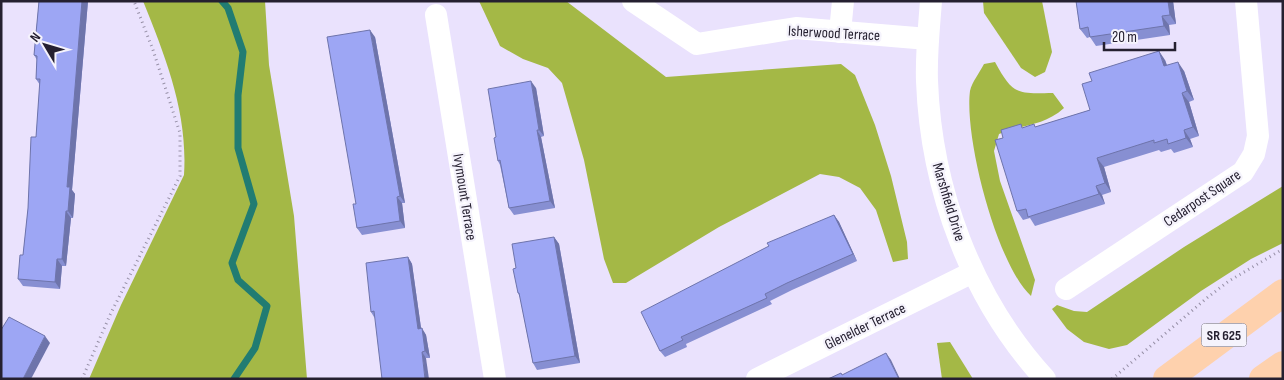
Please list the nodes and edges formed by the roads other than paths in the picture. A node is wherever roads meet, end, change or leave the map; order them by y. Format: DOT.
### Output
graph roads {
  1 [pos="634,1"];
  2 [pos="843,1"];
  3 [pos="931,1"];
  4 [pos="1246,1"];
  5 [pos="436,15"];
  6 [pos="840,32"];
  7 [pos="928,39"];
  8 [pos="973,272"];
  9 [pos="1066,288"];
  10 [pos="1283,293"];
  11 [pos="1283,365"];
  12 [pos="495,379"];
  13 [pos="757,379"];
  14 [pos="1044,379"];
  15 [pos="1167,379"];
  16 [pos="1263,379"];
  1 -- 6 [label="street, Isherwood Terrace"];
  2 -- 6 [label="street"];
  3 -- 7 [label="street, Marshfield Drive"];
  4 -- 9 [label="street, Cedarpost Square"];
  5 -- 12 [label="street, Ivymount Terrace"];
  6 -- 7 [label="street, Isherwood Terrace"];
  7 -- 8 [label="street, Marshfield Drive"];
  8 -- 13 [label="street, Glenelder Terrace"];
  8 -- 14 [label="street, Marshfield Drive"];
  10 -- 15 [label="main road, SR 625"];
  11 -- 16 [label="main road"];
}
